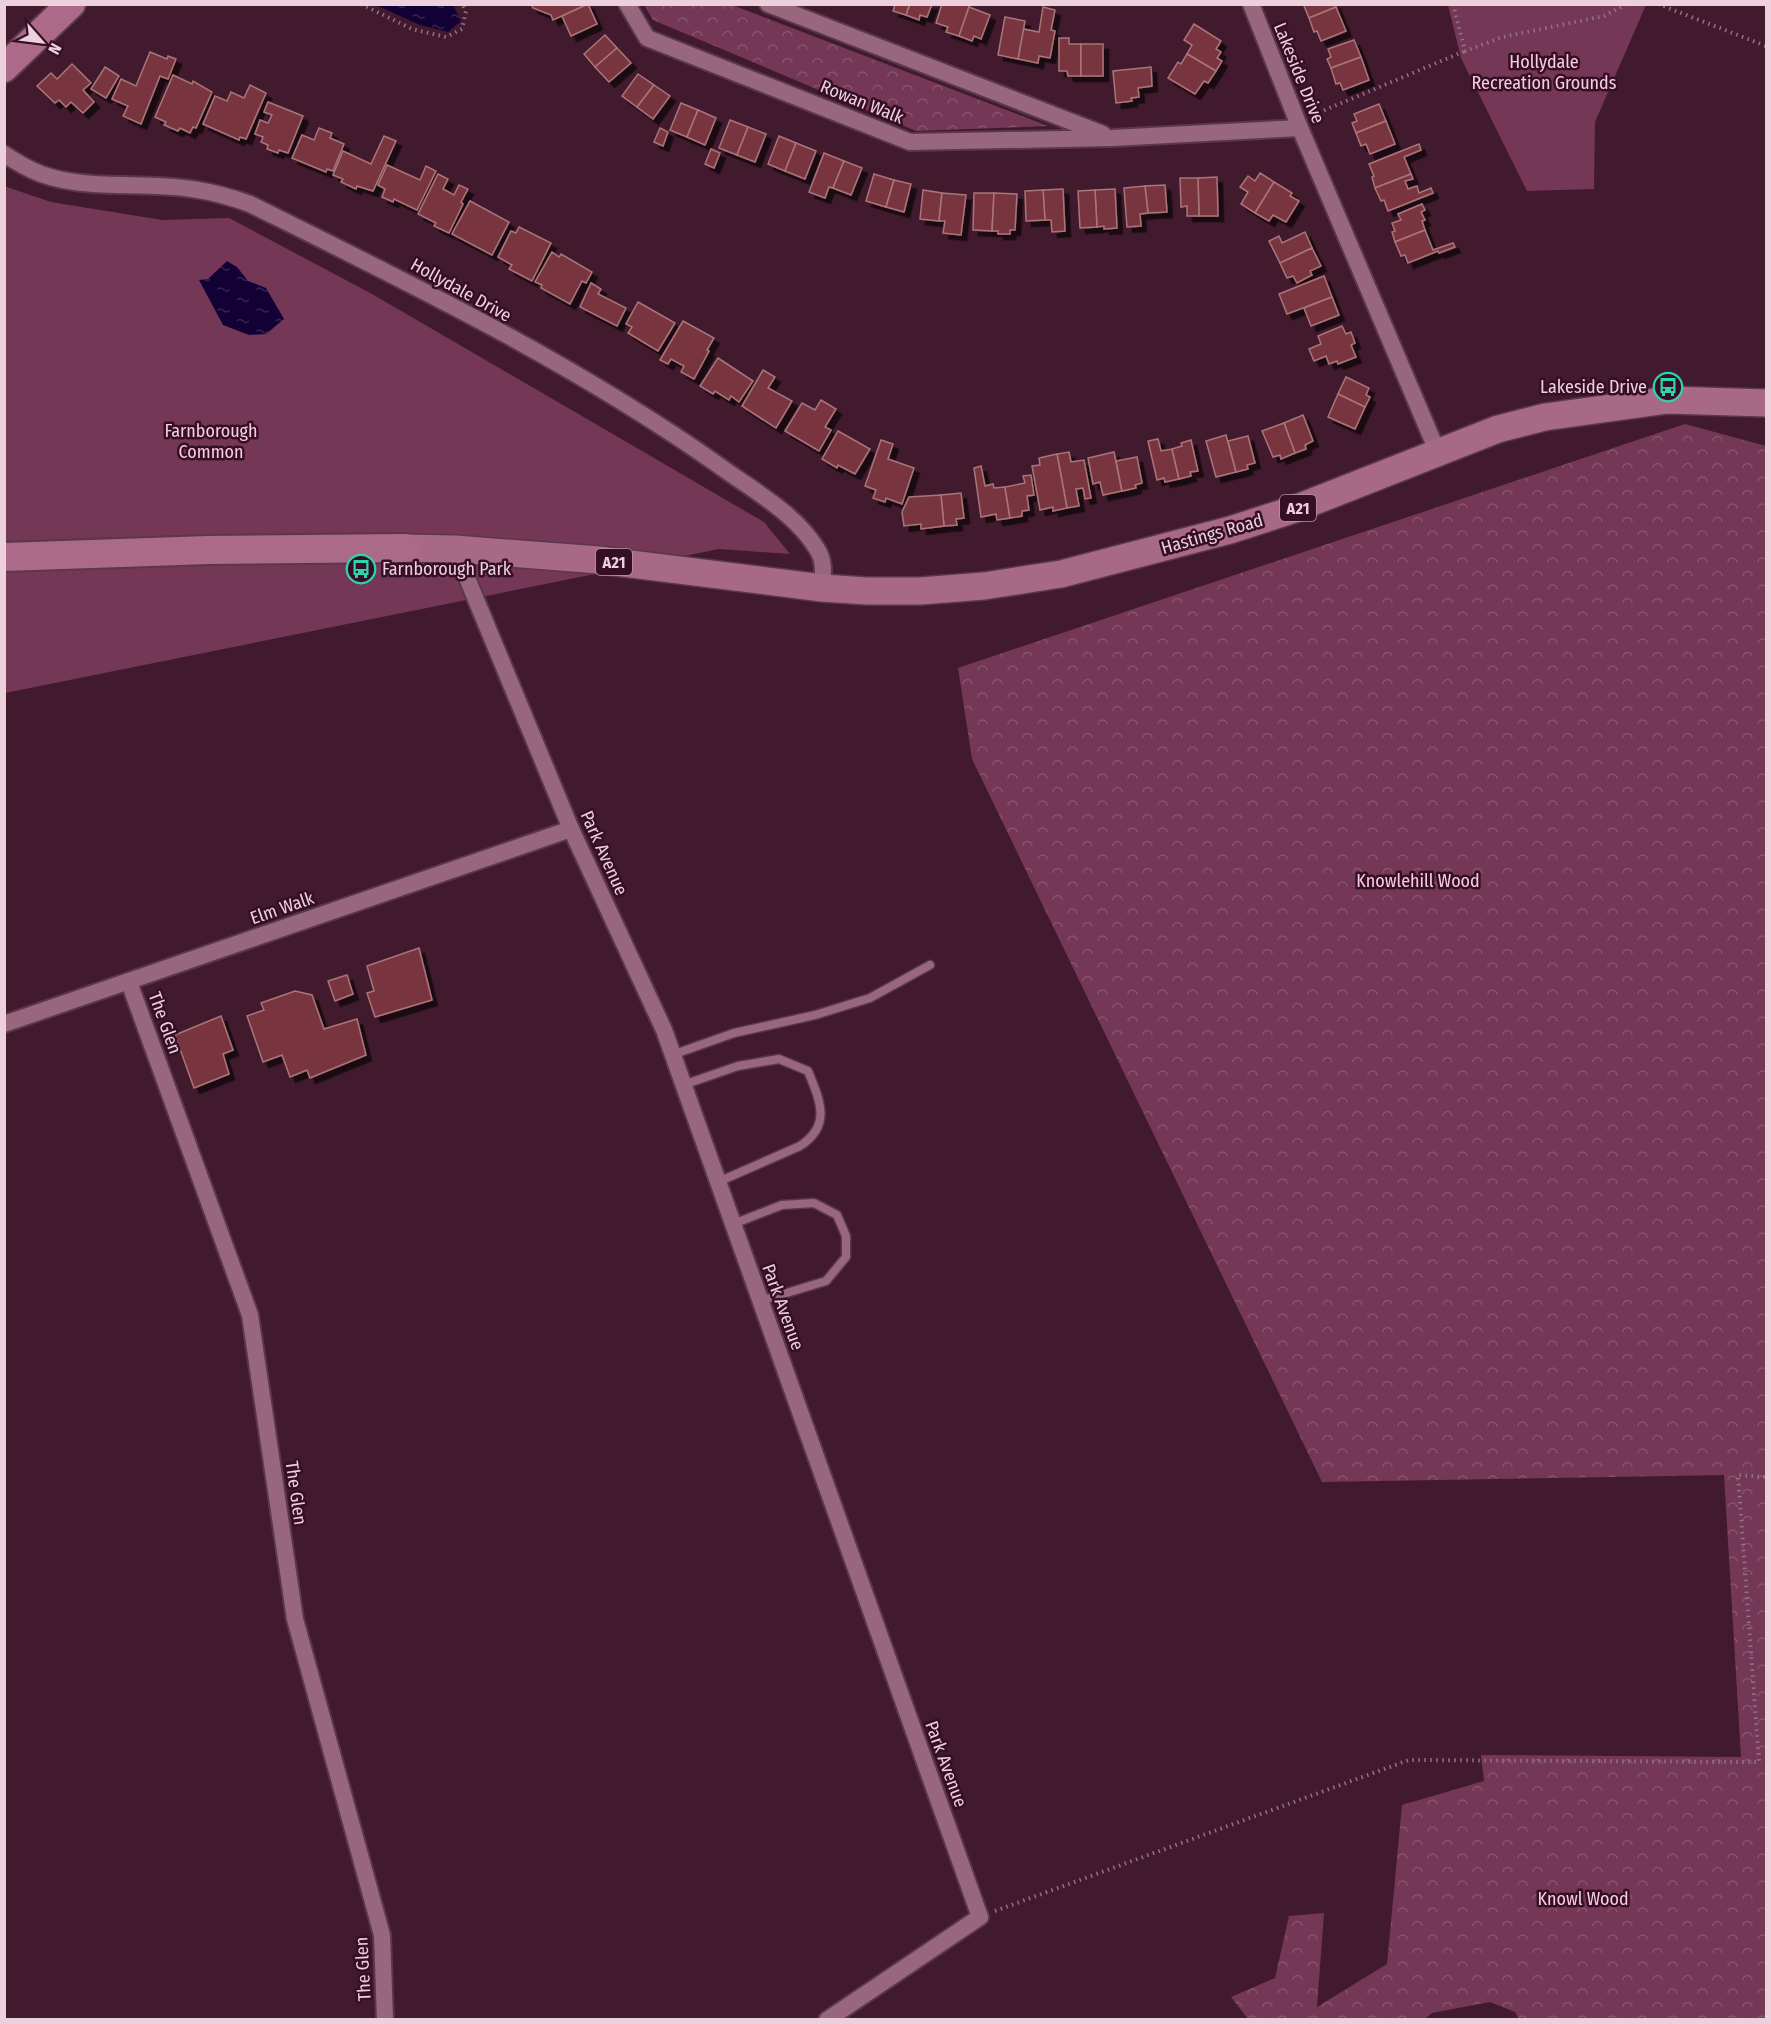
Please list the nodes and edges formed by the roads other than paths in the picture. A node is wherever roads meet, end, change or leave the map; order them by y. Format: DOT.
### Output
graph roads {
  1 [pos="71,4"];
  2 [pos="627,4"];
  3 [pos="768,4"];
  4 [pos="1251,4"];
  5 [pos="4,68"];
  6 [pos="1298,124"];
  7 [pos="1112,138"];
  8 [pos="4,154"];
  9 [pos="1767,404"];
  10 [pos="1438,453"];
  11 [pos="405,548"];
  12 [pos="455,549"];
  13 [pos="4,557"];
  14 [pos="822,588"];
  15 [pos="571,829"];
  16 [pos="930,965"];
  17 [pos="129,982"];
  18 [pos="4,1024"];
  19 [pos="672,1055"];
  20 [pos="683,1085"];
  21 [pos="717,1182"];
  22 [pos="733,1224"];
  23 [pos="760,1301"];
  24 [pos="386,2019"];
  25 [pos="827,2019"];
  1 -- 5 [label="highway"];
  2 -- 7 [label="street, Rowan Walk"];
  3 -- 7 [label="street, Rowan Walk"];
  4 -- 6 [label="street, Lakeside Drive"];
  6 -- 7 [label="street, Rowan Walk"];
  6 -- 10 [label="street, Lakeside Drive"];
  8 -- 14 [label="street, Hollydale Drive"];
  9 -- 10 [label="main road, Hastings Road / A21"];
  10 -- 14 [label="main road, Hastings Road / A21"];
  11 -- 12 [label="main road, A21"];
  11 -- 13 [label="highway, A21"];
  12 -- 14 [label="main road, A21"];
  12 -- 15 [label="street, Park Avenue"];
  15 -- 17 [label="street, Elm Walk"];
  15 -- 19 [label="street, Park Avenue"];
  16 -- 19 [label="lane"];
  17 -- 18 [label="street, Elm Walk"];
  17 -- 24 [label="street, The Glen"];
  19 -- 20 [label="street, Park Avenue"];
  20 -- 21 [label="street, Park Avenue"];
  20 -- 21 [label="lane"];
  21 -- 22 [label="street, Park Avenue"];
  22 -- 23 [label="street, Park Avenue"];
  22 -- 23 [label="lane"];
  23 -- 25 [label="street, Park Avenue"];
}
